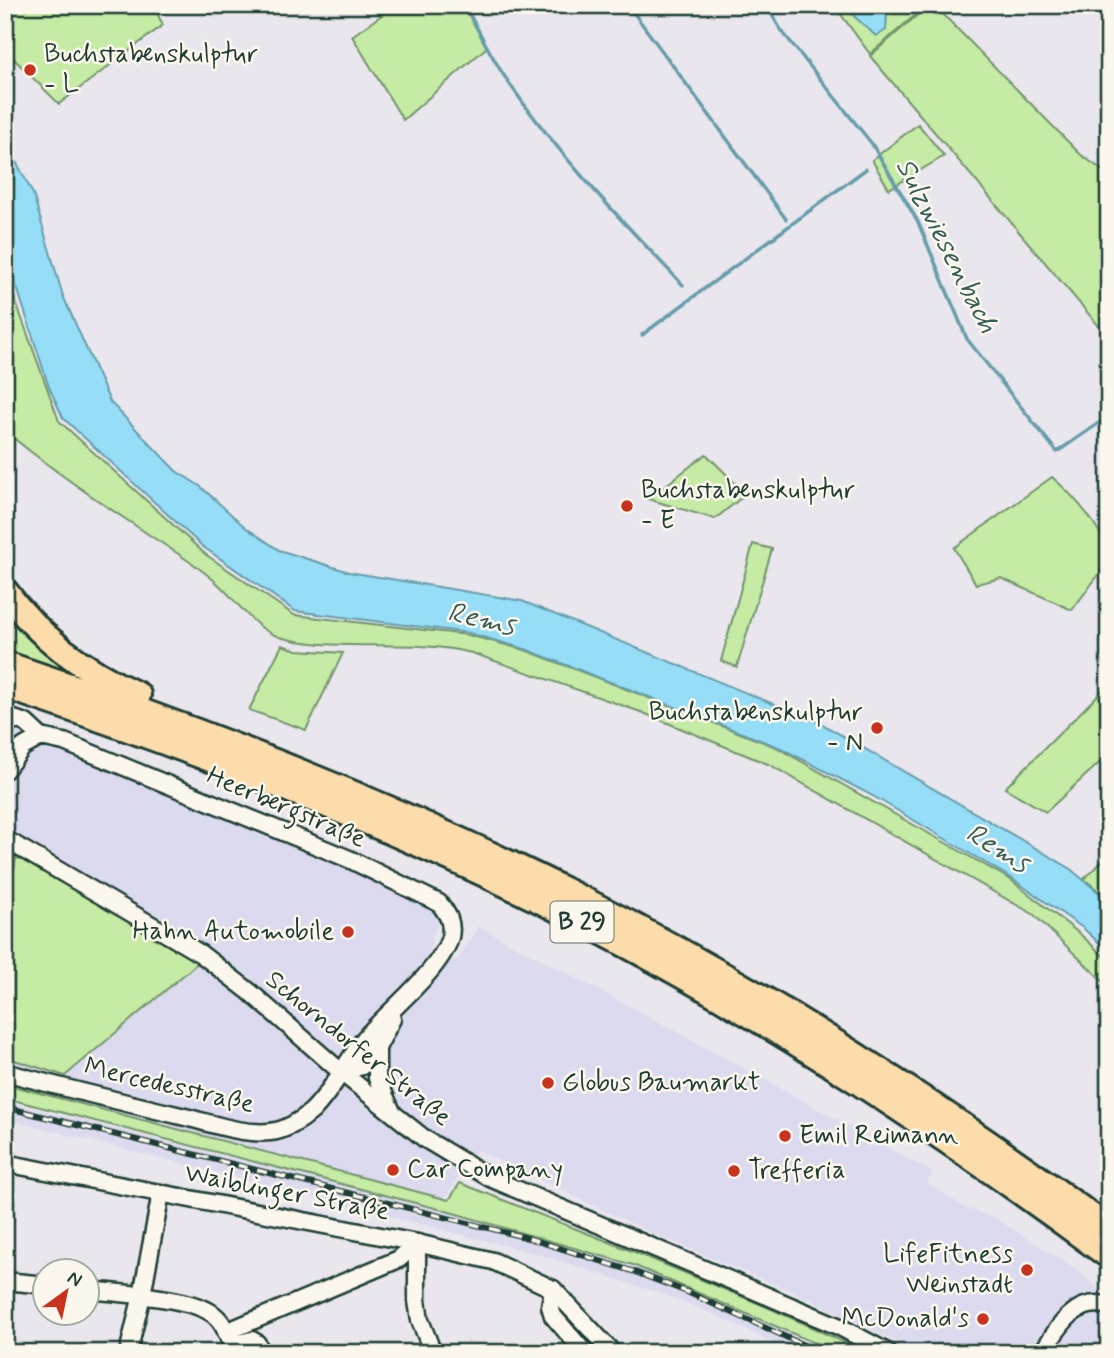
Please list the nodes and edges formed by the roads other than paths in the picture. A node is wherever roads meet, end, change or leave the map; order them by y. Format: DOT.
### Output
graph roads {
  1 [pos="5,591"];
  2 [pos="5,664"];
  3 [pos="5,686"];
  4 [pos="5,716"];
  5 [pos="165,718"];
  6 [pos="41,737"];
  7 [pos="5,770"];
  8 [pos="5,839"];
  9 [pos="398,1007"];
  10 [pos="377,1048"];
  11 [pos="5,1072"];
  12 [pos="341,1072"];
  13 [pos="393,1114"];
  14 [pos="5,1163"];
  15 [pos="161,1193"];
  16 [pos="1109,1229"];
  17 [pos="416,1243"];
  18 [pos="1109,1256"];
  19 [pos="5,1281"];
  20 [pos="32,1284"];
  21 [pos="553,1289"];
  22 [pos="102,1292"];
  23 [pos="142,1296"];
  24 [pos="1109,1306"];
  25 [pos="249,1322"];
  26 [pos="230,1341"];
  27 [pos="259,1348"];
  28 [pos="128,1353"];
  29 [pos="433,1353"];
  30 [pos="585,1353"];
  31 [pos="613,1353"];
  32 [pos="889,1353"];
  33 [pos="1042,1353"];
  1 -- 5 [label="highway"];
  2 -- 5 [label="highway, B 29"];
  3 -- 18 [label="highway, B 29"];
  4 -- 6 [label="street, Heerbergstraße"];
  5 -- 16 [label="highway, B 29"];
  6 -- 7 [label="street"];
  6 -- 9 [label="street, Heerbergstraße"];
  8 -- 12 [label="street, Schorndorfer Straße"];
  9 -- 10 [label="street, Heerbergstraße"];
  9 -- 12 [label="street, Heerbergstraße"];
  10 -- 12 [label="street, Heerbergstraße"];
  10 -- 13 [label="street"];
  11 -- 12 [label="street, Mercedesstraße"];
  12 -- 13 [label="street, Schorndorfer Straße"];
  13 -- 32 [label="street, Schorndorfer Straße"];
  14 -- 15 [label="street, Waiblinger Straße"];
  15 -- 17 [label="street, Waiblinger Straße"];
  15 -- 23 [label="street"];
  17 -- 21 [label="street, Waiblinger Straße"];
  17 -- 25 [label="street"];
  17 -- 29 [label="street"];
  19 -- 20 [label="street"];
  21 -- 30 [label="street"];
  21 -- 31 [label="street, Waiblinger Straße"];
  22 -- 23 [label="street"];
  23 -- 26 [label="street"];
  23 -- 28 [label="street"];
  24 -- 33 [label="street"];
  25 -- 26 [label="street"];
  25 -- 27 [label="street"];
  26 -- 27 [label="street"];
}
